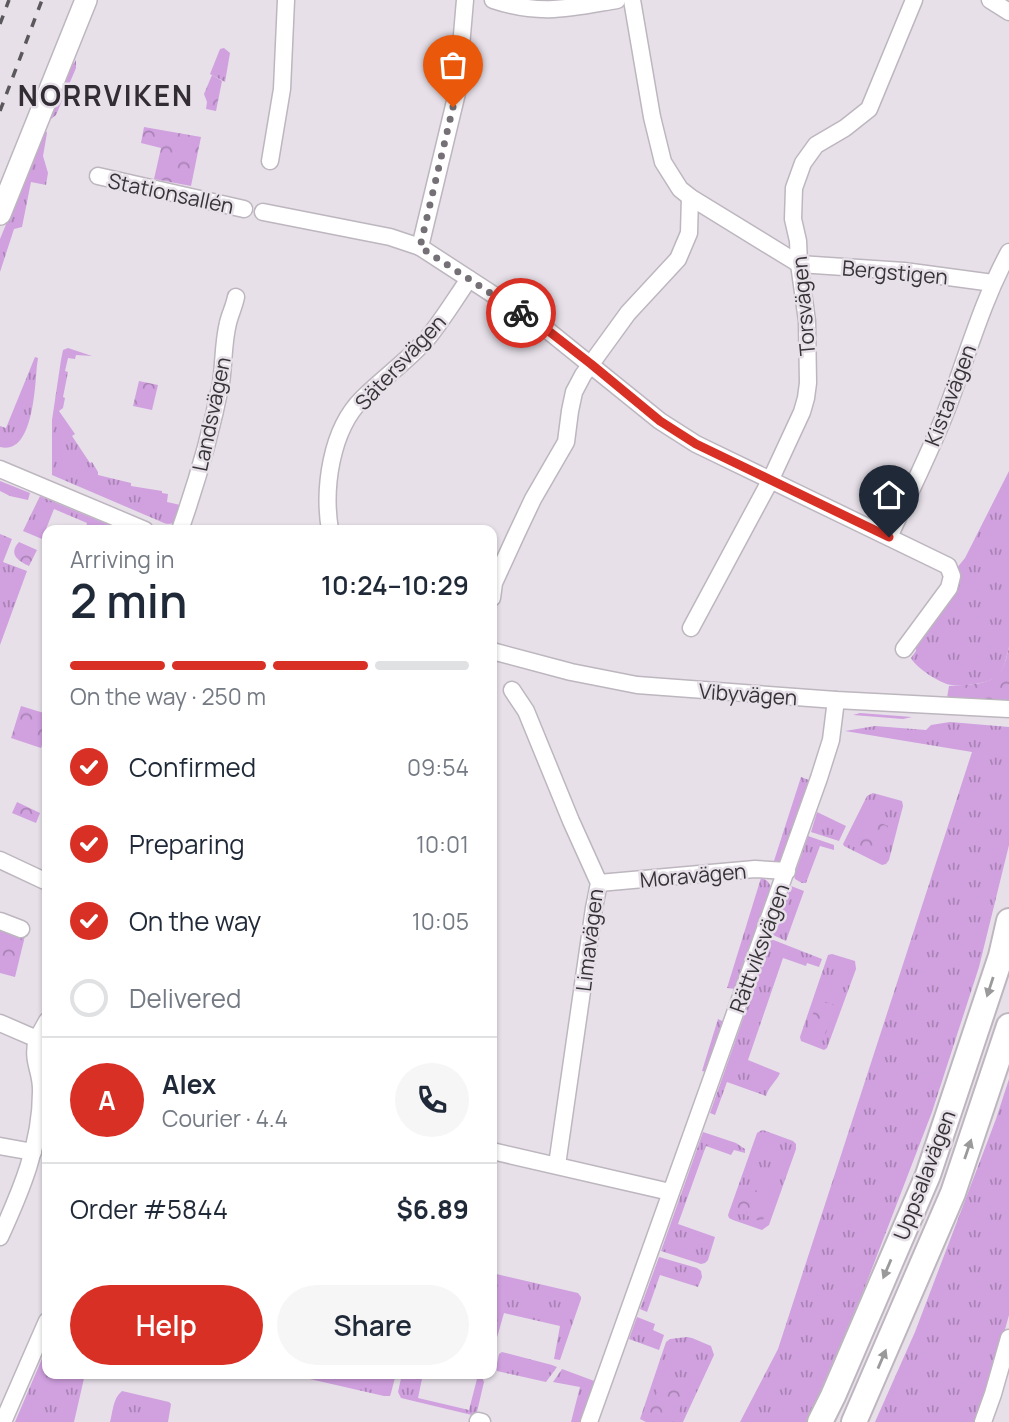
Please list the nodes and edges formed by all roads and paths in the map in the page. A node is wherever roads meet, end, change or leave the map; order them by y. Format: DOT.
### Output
graph roads {
  1 [pos="86,0"];
  2 [pos="286,0"];
  3 [pos="465,0"];
  4 [pos="493,0"];
  5 [pos="617,0"];
  6 [pos="632,0"];
  7 [pos="914,0"];
  8 [pos="990,0"];
  9 [pos="1009,12"];
  10 [pos="270,160"];
  11 [pos="98,176"];
  12 [pos="690,197"];
  13 [pos="244,209"];
  14 [pos="263,212"];
  15 [pos="0,214"];
  16 [pos="420,247"];
  17 [pos="1009,251"];
  18 [pos="799,264"];
  19 [pos="469,279"];
  20 [pos="993,283"];
  21 [pos="236,298"];
  22 [pos="591,364"];
  23 [pos="5,469"];
  24 [pos="770,481"];
  25 [pos="134,525"];
  26 [pos="182,525"];
  27 [pos="330,525"];
  28 [pos="889,537"];
  29 [pos="497,576"];
  30 [pos="691,628"];
  31 [pos="904,649"];
  32 [pos="497,652"];
  33 [pos="512,690"];
  34 [pos="836,700"];
  35 [pos="1009,709"];
  36 [pos="0,860"];
  37 [pos="787,871"];
  38 [pos="42,880"];
  39 [pos="599,883"];
  40 [pos="1009,921"];
  41 [pos="0,922"];
  42 [pos="21,929"];
  43 [pos="0,1023"];
  44 [pos="1009,1026"];
  45 [pos="42,1042"];
  46 [pos="42,1088"];
  47 [pos="41,1092"];
  48 [pos="0,1146"];
  49 [pos="33,1152"];
  50 [pos="497,1152"];
  51 [pos="557,1166"];
  52 [pos="670,1192"];
  53 [pos="0,1237"];
  54 [pos="42,1332"];
  55 [pos="1009,1338"];
  56 [pos="3,1422"];
  57 [pos="589,1422"];
  58 [pos="820,1422"];
  59 [pos="855,1422"];
  60 [pos="983,1422"];
  1 -- 15 [label="main road"];
  2 -- 10 [label="street"];
  3 -- 16 [label="street"];
  4 -- 5 [label="street"];
  6 -- 12 [label="street, Bergstigen"];
  7 -- 18 [label="street, Torsvägen"];
  8 -- 9 [label="street"];
  11 -- 13 [label="street, Stationsallén"];
  12 -- 18 [label="street, Bergstigen"];
  12 -- 22 [label="street"];
  14 -- 16 [label="street"];
  16 -- 19 [label="street"];
  17 -- 20 [label="street, Kistavägen"];
  18 -- 20 [label="street, Bergstigen"];
  18 -- 24 [label="street, Torsvägen"];
  19 -- 22 [label="street"];
  19 -- 27 [label="street, Sätersvägen"];
  20 -- 28 [label="street, Kistavägen"];
  21 -- 26 [label="street, Landsvägen"];
  22 -- 24 [label="street"];
  22 -- 29 [label="street"];
  23 -- 25 [label="street"];
  24 -- 28 [label="street"];
  24 -- 30 [label="street, Torsvägen"];
  28 -- 31 [label="street"];
  32 -- 34 [label="street, Vibyvägen"];
  33 -- 39 [label="street, Limavägen"];
  34 -- 35 [label="street, Vibyvägen"];
  34 -- 37 [label="street, Rättviksvägen"];
  36 -- 38 [label="street"];
  37 -- 39 [label="street, Moravägen"];
  37 -- 52 [label="street, Rättviksvägen"];
  39 -- 51 [label="street, Limavägen"];
  40 -- 58 [label="highway, Uppsalavägen, one-way"];
  41 -- 42 [label="street"];
  43 -- 45 [label="street"];
  59 -- 44 [label="highway, Uppsalavägen, one-way"];
  45 -- 47 [label="street"];
  46 -- 47 [label="street"];
  47 -- 49 [label="street"];
  48 -- 49 [label="street"];
  49 -- 53 [label="street"];
  50 -- 51 [label="street"];
  51 -- 52 [label="street"];
  52 -- 57 [label="street, Rättviksvägen"];
  54 -- 56 [label="street"];
  55 -- 60 [label="street"];
}
